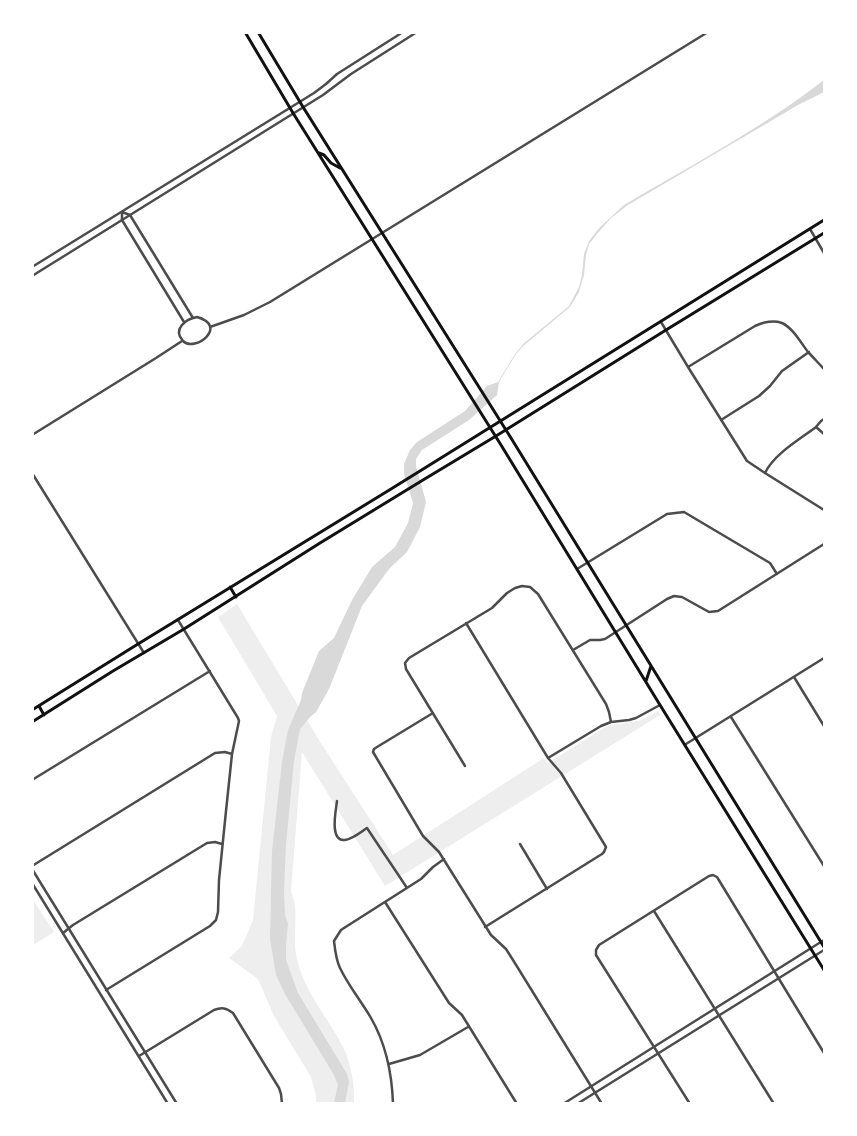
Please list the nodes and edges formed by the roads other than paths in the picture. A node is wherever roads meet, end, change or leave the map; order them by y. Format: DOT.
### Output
graph roads {
  1 [pos="245,32"];
  2 [pos="258,32"];
  3 [pos="403,32"];
  4 [pos="417,32"];
  5 [pos="708,32"];
  6 [pos="355,62"];
  7 [pos="359,69"];
  8 [pos="300,101"];
  9 [pos="290,107"];
  10 [pos="303,107"];
  11 [pos="294,113"];
  12 [pos="319,153"];
  13 [pos="202,161"];
  14 [pos="206,167"];
  15 [pos="342,169"];
  16 [pos="122,212"];
  17 [pos="130,215"];
  18 [pos="122,220"];
  19 [pos="824,220"];
  20 [pos="810,229"];
  21 [pos="382,233"];
  22 [pos="824,233"];
  23 [pos="816,238"];
  24 [pos="373,240"];
  25 [pos="824,253"];
  26 [pos="32,267"];
  27 [pos="32,276"];
  28 [pos="193,318"];
  29 [pos="184,322"];
  30 [pos="661,322"];
  31 [pos="210,327"];
  32 [pos="666,330"];
  33 [pos="182,340"];
  34 [pos="809,352"];
  35 [pos="688,368"];
  36 [pos="824,369"];
  37 [pos="824,419"];
  38 [pos="721,420"];
  39 [pos="500,421"];
  40 [pos="490,427"];
  41 [pos="816,427"];
  42 [pos="506,430"];
  43 [pos="824,434"];
  44 [pos="32,435"];
  45 [pos="496,436"];
  46 [pos="32,473"];
  47 [pos="765,473"];
  48 [pos="824,510"];
  49 [pos="824,544"];
  50 [pos="588,563"];
  51 [pos="578,570"];
  52 [pos="777,574"];
  53 [pos="230,588"];
  54 [pos="236,597"];
  55 [pos="178,620"];
  56 [pos="466,623"];
  57 [pos="626,625"];
  58 [pos="184,629"];
  59 [pos="616,631"];
  60 [pos="138,644"];
  61 [pos="573,650"];
  62 [pos="144,654"];
  63 [pos="824,658"];
  64 [pos="651,666"];
  65 [pos="210,671"];
  66 [pos="794,677"];
  67 [pos="646,681"];
  68 [pos="660,705"];
  69 [pos="39,706"];
  70 [pos="32,710"];
  71 [pos="433,713"];
  72 [pos="44,714"];
  73 [pos="731,717"];
  74 [pos="32,722"];
  75 [pos="611,722"];
  76 [pos="824,726"];
  77 [pos="696,738"];
  78 [pos="686,744"];
  79 [pos="232,754"];
  80 [pos="548,758"];
  81 [pos="465,766"];
  82 [pos="32,780"];
  83 [pos="337,801"];
  84 [pos="222,844"];
  85 [pos="520,844"];
  86 [pos="444,859"];
  87 [pos="824,866"];
  88 [pos="32,868"];
  89 [pos="32,883"];
  90 [pos="407,888"];
  91 [pos="547,888"];
  92 [pos="385,902"];
  93 [pos="654,911"];
  94 [pos="485,927"];
  95 [pos="69,928"];
  96 [pos="64,933"];
  97 [pos="823,941"];
  98 [pos="811,948"];
  99 [pos="824,948"];
  100 [pos="815,956"];
  101 [pos="824,970"];
  102 [pos="775,971"];
  103 [pos="779,978"];
  104 [pos="106,990"];
  105 [pos="715,1009"];
  106 [pos="719,1016"];
  107 [pos="469,1026"];
  108 [pos="655,1047"];
  109 [pos="145,1052"];
  110 [pos="824,1053"];
  111 [pos="658,1054"];
  112 [pos="139,1056"];
  113 [pos="389,1064"];
  114 [pos="591,1086"];
  115 [pos="595,1092"];
  116 [pos="168,1104"];
  117 [pos="177,1104"];
  118 [pos="282,1104"];
  119 [pos="393,1104"];
  120 [pos="517,1104"];
  121 [pos="563,1104"];
  122 [pos="577,1104"];
  123 [pos="602,1104"];
  124 [pos="690,1104"];
  125 [pos="774,1104"];
  1 -- 9 [label="main road"];
  2 -- 8 [label="main road"];
  3 -- 6 [label="street"];
  4 -- 7 [label="street"];
  5 -- 21 [label="street"];
  6 -- 7 [label="street"];
  6 -- 8 [label="street"];
  7 -- 10 [label="street"];
  8 -- 9 [label="street"];
  8 -- 10 [label="main road"];
  9 -- 11 [label="main road"];
  9 -- 13 [label="street"];
  10 -- 11 [label="street"];
  10 -- 15 [label="main road"];
  11 -- 12 [label="main road"];
  11 -- 14 [label="street"];
  12 -- 15 [label="main road"];
  12 -- 24 [label="main road"];
  13 -- 14 [label="street"];
  13 -- 16 [label="street"];
  14 -- 17 [label="street"];
  15 -- 21 [label="main road"];
  16 -- 17 [label="street"];
  16 -- 18 [label="street"];
  16 -- 26 [label="street"];
  17 -- 18 [label="street"];
  17 -- 28 [label="street"];
  18 -- 27 [label="street"];
  18 -- 29 [label="street"];
  19 -- 20 [label="main road"];
  20 -- 23 [label="street"];
  20 -- 30 [label="main road"];
  21 -- 24 [label="street"];
  21 -- 39 [label="main road"];
  22 -- 23 [label="main road"];
  23 -- 25 [label="street"];
  23 -- 32 [label="main road"];
  24 -- 31 [label="street"];
  24 -- 40 [label="main road"];
  28 -- 29 [label="street"];
  28 -- 31 [label="street"];
  29 -- 33 [label="street"];
  30 -- 32 [label="street"];
  30 -- 39 [label="main road"];
  31 -- 33 [label="street"];
  32 -- 35 [label="street"];
  32 -- 42 [label="main road"];
  33 -- 44 [label="street"];
  34 -- 35 [label="street"];
  34 -- 36 [label="street"];
  34 -- 38 [label="street"];
  35 -- 38 [label="street"];
  37 -- 41 [label="street"];
  38 -- 47 [label="street"];
  39 -- 40 [label="main road"];
  39 -- 42 [label="main road"];
  40 -- 45 [label="main road"];
  40 -- 53 [label="main road"];
  41 -- 43 [label="street"];
  41 -- 47 [label="street"];
  42 -- 45 [label="main road"];
  42 -- 50 [label="main road"];
  45 -- 51 [label="main road"];
  45 -- 54 [label="main road"];
  46 -- 60 [label="street"];
  47 -- 48 [label="street"];
  49 -- 52 [label="street"];
  50 -- 51 [label="street"];
  50 -- 52 [label="street"];
  50 -- 57 [label="main road"];
  51 -- 59 [label="main road"];
  52 -- 57 [label="street"];
  53 -- 54 [label="main road"];
  53 -- 55 [label="main road"];
  54 -- 58 [label="main road"];
  55 -- 58 [label="street"];
  55 -- 60 [label="main road"];
  56 -- 61 [label="street"];
  56 -- 71 [label="street"];
  56 -- 80 [label="street"];
  57 -- 59 [label="street"];
  57 -- 64 [label="main road"];
  58 -- 62 [label="main road"];
  58 -- 65 [label="street"];
  59 -- 61 [label="street"];
  59 -- 67 [label="main road"];
  60 -- 62 [label="street"];
  60 -- 69 [label="main road"];
  61 -- 75 [label="street"];
  62 -- 72 [label="main road"];
  63 -- 66 [label="street"];
  64 -- 67 [label="main road"];
  64 -- 77 [label="main road"];
  65 -- 79 [label="street"];
  65 -- 82 [label="street"];
  66 -- 73 [label="street"];
  66 -- 76 [label="street"];
  67 -- 68 [label="main road"];
  68 -- 75 [label="street"];
  68 -- 78 [label="main road"];
  69 -- 70 [label="main road"];
  69 -- 72 [label="main road"];
  71 -- 81 [label="street"];
  71 -- 86 [label="street"];
  72 -- 74 [label="main road"];
  73 -- 77 [label="street"];
  73 -- 87 [label="street"];
  75 -- 80 [label="street"];
  77 -- 78 [label="street"];
  77 -- 97 [label="main road"];
  78 -- 98 [label="main road"];
  79 -- 84 [label="street"];
  79 -- 88 [label="street"];
  80 -- 91 [label="street"];
  83 -- 90 [label="street"];
  84 -- 95 [label="street"];
  84 -- 104 [label="street"];
  85 -- 91 [label="street"];
  86 -- 90 [label="street"];
  86 -- 94 [label="street"];
  88 -- 95 [label="street"];
  89 -- 96 [label="street"];
  90 -- 92 [label="street"];
  91 -- 94 [label="street"];
  92 -- 107 [label="street"];
  92 -- 113 [label="street"];
  93 -- 102 [label="street"];
  93 -- 105 [label="street"];
  93 -- 108 [label="street"];
  94 -- 114 [label="street"];
  95 -- 96 [label="street"];
  95 -- 104 [label="street"];
  96 -- 112 [label="street"];
  97 -- 98 [label="street"];
  97 -- 99 [label="main road"];
  98 -- 100 [label="main road"];
  98 -- 102 [label="street"];
  99 -- 100 [label="street"];
  100 -- 101 [label="main road"];
  100 -- 103 [label="street"];
  102 -- 103 [label="street"];
  102 -- 105 [label="street"];
  103 -- 106 [label="street"];
  103 -- 110 [label="street"];
  104 -- 109 [label="street"];
  105 -- 106 [label="street"];
  105 -- 108 [label="street"];
  106 -- 111 [label="street"];
  106 -- 125 [label="street"];
  107 -- 113 [label="street"];
  107 -- 120 [label="street"];
  108 -- 111 [label="street"];
  108 -- 114 [label="street"];
  109 -- 112 [label="street"];
  109 -- 117 [label="street"];
  109 -- 118 [label="street"];
  111 -- 115 [label="street"];
  111 -- 124 [label="street"];
  112 -- 116 [label="street"];
  113 -- 119 [label="street"];
  114 -- 115 [label="street"];
  114 -- 121 [label="street"];
  115 -- 122 [label="street"];
  115 -- 123 [label="street"];
}
